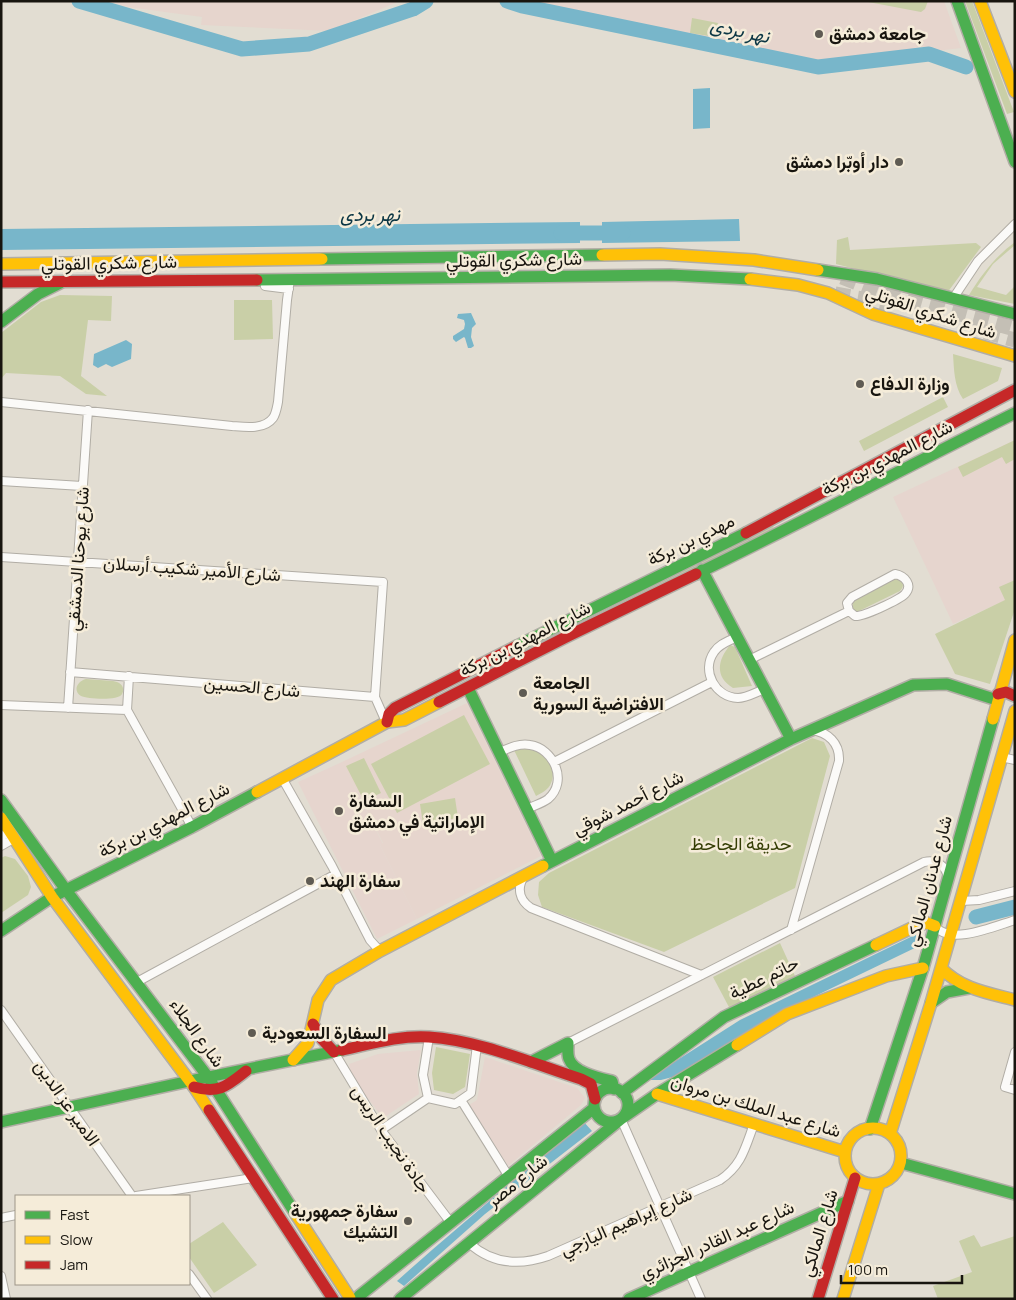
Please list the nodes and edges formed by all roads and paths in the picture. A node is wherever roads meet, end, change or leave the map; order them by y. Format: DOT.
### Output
graph roads {
  1 [pos="957,1"];
  2 [pos="980,1"];
  3 [pos="1015,92"];
  4 [pos="1015,124"];
  5 [pos="1003,128"];
  6 [pos="1015,162"];
  7 [pos="1015,224"];
  8 [pos="1,264"];
  9 [pos="63,281"];
  10 [pos="1,282"];
  11 [pos="290,284"];
  12 [pos="954,297"];
  13 [pos="1015,314"];
  14 [pos="1,322"];
  15 [pos="1015,356"];
  16 [pos="1015,390"];
  17 [pos="995,401"];
  18 [pos="1,402"];
  19 [pos="88,410"];
  20 [pos="1010,415"];
  21 [pos="1,481"];
  22 [pos="82,486"];
  23 [pos="1,557"];
  24 [pos="78,562"];
  25 [pos="702,570"];
  26 [pos="848,611"];
  27 [pos="561,624"];
  28 [pos="546,631"];
  29 [pos="566,637"];
  30 [pos="737,637"];
  31 [pos="1015,640"];
  32 [pos="551,645"];
  33 [pos="749,660"];
  34 [pos="70,672"];
  35 [pos="129,676"];
  36 [pos="712,682"];
  37 [pos="468,688"];
  38 [pos="765,689"];
  39 [pos="1015,696"];
  40 [pos="375,697"];
  41 [pos="997,699"];
  42 [pos="1,705"];
  43 [pos="68,708"];
  44 [pos="127,710"];
  45 [pos="1015,711"];
  46 [pos="387,722"];
  47 [pos="809,730"];
  48 [pos="791,739"];
  49 [pos="500,752"];
  50 [pos="1001,757"];
  51 [pos="1015,760"];
  52 [pos="554,762"];
  53 [pos="282,778"];
  54 [pos="1,800"];
  55 [pos="527,809"];
  56 [pos="1,818"];
  57 [pos="192,827"];
  58 [pos="9,835"];
  59 [pos="1,846"];
  60 [pos="552,861"];
  61 [pos="336,874"];
  62 [pos="524,876"];
  63 [pos="948,878"];
  64 [pos="66,890"];
  65 [pos="1015,891"];
  66 [pos="52,897"];
  67 [pos="961,901"];
  68 [pos="1015,920"];
  69 [pos="935,926"];
  70 [pos="791,930"];
  71 [pos="1,931"];
  72 [pos="950,935"];
  73 [pos="380,951"];
  74 [pos="923,968"];
  75 [pos="941,968"];
  76 [pos="702,975"];
  77 [pos="137,982"];
  78 [pos="970,988"];
  79 [pos="1015,1000"];
  80 [pos="931,1003"];
  81 [pos="1,1010"];
  82 [pos="313,1024"];
  83 [pos="429,1037"];
  84 [pos="568,1043"];
  85 [pos="477,1045"];
  86 [pos="334,1052"];
  87 [pos="1015,1052"];
  88 [pos="293,1060"];
  89 [pos="531,1062"];
  90 [pos="248,1070"];
  91 [pos="208,1077"];
  92 [pos="191,1084"];
  93 [pos="1015,1090"];
  94 [pos="217,1091"];
  95 [pos="618,1091"];
  96 [pos="657,1094"];
  97 [pos="428,1098"];
  98 [pos="461,1100"];
  99 [pos="595,1104"];
  100 [pos="71,1108"];
  101 [pos="621,1119"];
  102 [pos="1,1122"];
  103 [pos="754,1124"];
  104 [pos="870,1128"];
  105 [pos="381,1130"];
  106 [pos="890,1134"];
  107 [pos="845,1152"];
  108 [pos="901,1163"];
  109 [pos="509,1177"];
  110 [pos="253,1178"];
  111 [pos="855,1178"];
  112 [pos="879,1184"];
  113 [pos="1015,1194"];
  114 [pos="131,1195"];
  115 [pos="142,1195"];
  116 [pos="848,1201"];
  117 [pos="661,1206"];
  118 [pos="15,1215"];
  119 [pos="1,1218"];
  120 [pos="451,1223"];
  121 [pos="469,1243"];
  122 [pos="689,1271"];
  123 [pos="190,1275"];
  124 [pos="2,1280"];
  125 [pos="357,1298"];
  126 [pos="6,1299"];
  127 [pos="206,1299"];
  128 [pos="333,1299"];
  129 [pos="400,1299"];
  130 [pos="629,1299"];
  131 [pos="701,1299"];
  132 [pos="818,1299"];
  133 [pos="843,1299"];
  1 -- 5 [label="main road"];
  2 -- 3 [label="main road"];
  4 -- 5 [label="main road"];
  5 -- 6 [label="main road"];
  7 -- 12 [label="street"];
  8 -- 12 [label="main road, شارع شكري القوتلي"];
  9 -- 10 [label="main road, شارع شكري القوتلي"];
  9 -- 11 [label="main road, شارع شكري القوتلي"];
  9 -- 14 [label="main road"];
  11 -- 15 [label="main road, شارع شكري القوتلي"];
  11 -- 19 [label="street"];
  12 -- 13 [label="main road, شارع شكري القوتلي"];
  16 -- 17 [label="main road, مهدي بن بركة"];
  17 -- 20 [label="main road"];
  17 -- 27 [label="main road, مهدي بن بركة"];
  18 -- 19 [label="street"];
  19 -- 22 [label="street, شارع يوحنا الدمشقي"];
  20 -- 25 [label="main road, شارع المهدي بن بركة"];
  21 -- 22 [label="street"];
  22 -- 24 [label="street, شارع يوحنا الدمشقي"];
  23 -- 24 [label="street, شارع الأمير شكيب أرسلان"];
  24 -- 34 [label="street, شارع يوحنا الدمشقي"];
  24 -- 40 [label="street, شارع الأمير شكيب أرسلان"];
  25 -- 29 [label="main road, شارع المهدي بن بركة"];
  25 -- 30 [label="main road"];
  26 -- 26 [label="street"];
  26 -- 33 [label="street"];
  27 -- 28 [label="main road, مهدي بن بركة"];
  27 -- 29 [label="main road"];
  28 -- 32 [label="main road"];
  28 -- 46 [label="main road, مهدي بن بركة"];
  29 -- 32 [label="main road, شارع المهدي بن بركة"];
  30 -- 33 [label="main road"];
  30 -- 36 [label="street"];
  31 -- 41 [label="main road, شارع عدنان المالكي"];
  32 -- 37 [label="main road, شارع المهدي بن بركة"];
  33 -- 38 [label="main road"];
  34 -- 35 [label="street, شارع الحسين"];
  34 -- 43 [label="street, شارع يوحنا الدمشقي"];
  35 -- 40 [label="street, شارع الحسين"];
  35 -- 44 [label="street"];
  36 -- 38 [label="street"];
  36 -- 52 [label="street"];
  37 -- 46 [label="main road, شارع المهدي بن بركة"];
  37 -- 49 [label="main road"];
  38 -- 48 [label="main road"];
  39 -- 41 [label="main road"];
  40 -- 46 [label="street"];
  41 -- 45 [label="main road"];
  41 -- 47 [label="main road, شارع أحمد شوقي"];
  41 -- 63 [label="main road, شارع عدنان المالكي"];
  42 -- 43 [label="street"];
  43 -- 44 [label="street"];
  44 -- 57 [label="street"];
  45 -- 50 [label="main road, شارع عدنان المالكي"];
  46 -- 53 [label="main road, شارع المهدي بن بركة"];
  47 -- 48 [label="main road, شارع أحمد شوقي"];
  47 -- 70 [label="street"];
  48 -- 60 [label="main road, شارع أحمد شوقي"];
  49 -- 52 [label="street"];
  49 -- 55 [label="main road"];
  50 -- 51 [label="street"];
  50 -- 67 [label="main road, شارع عدنان المالكي"];
  52 -- 55 [label="street"];
  53 -- 57 [label="main road, شارع المهدي بن بركة"];
  53 -- 61 [label="street"];
  54 -- 64 [label="main road, شارع الجلاء"];
  55 -- 60 [label="main road"];
  56 -- 58 [label="main road, شارع الجلاء"];
  57 -- 64 [label="main road, شارع المهدي بن بركة"];
  58 -- 59 [label="street"];
  58 -- 66 [label="main road, شارع الجلاء"];
  60 -- 62 [label="main road, شارع أحمد شوقي"];
  61 -- 73 [label="street"];
  61 -- 77 [label="street"];
  62 -- 73 [label="main road, شارع أحمد شوقي"];
  62 -- 76 [label="street"];
  63 -- 69 [label="main road, شارع عدنان المالكي"];
  63 -- 70 [label="street"];
  64 -- 66 [label="main road, شارع المهدي بن بركة"];
  64 -- 77 [label="main road, شارع الجلاء"];
  65 -- 67 [label="street"];
  66 -- 71 [label="main road, شارع المهدي بن بركة"];
  66 -- 92 [label="main road, شارع الجلاء"];
  67 -- 72 [label="main road, شارع عدنان المالكي"];
  68 -- 72 [label="street"];
  69 -- 72 [label="street"];
  69 -- 74 [label="main road, شارع عدنان المالكي"];
  69 -- 95 [label="main road, حاتم عطية"];
  70 -- 76 [label="street"];
  72 -- 75 [label="main road, شارع عدنان المالكي"];
  73 -- 82 [label="main road, شارع أحمد شوقي"];
  74 -- 96 [label="main road"];
  74 -- 104 [label="main road, شارع عدنان المالكي"];
  75 -- 78 [label="main road"];
  75 -- 80 [label="main road, شارع عدنان المالكي"];
  76 -- 84 [label="street"];
  77 -- 91 [label="main road, شارع الجلاء"];
  78 -- 79 [label="main road"];
  78 -- 80 [label="main road"];
  80 -- 106 [label="main road, شارع عدنان المالكي"];
  81 -- 100 [label="street, الامير عز الدين"];
  82 -- 86 [label="main road"];
  82 -- 88 [label="main road, شارع أحمد شوقي"];
  83 -- 85 [label="main road"];
  83 -- 86 [label="main road"];
  83 -- 97 [label="street"];
  84 -- 89 [label="main road"];
  84 -- 95 [label="main road"];
  85 -- 89 [label="main road"];
  85 -- 98 [label="street"];
  86 -- 88 [label="main road"];
  86 -- 105 [label="street, جادة نجيب الريس"];
  87 -- 93 [label="street"];
  88 -- 90 [label="main road"];
  89 -- 99 [label="main road"];
  90 -- 91 [label="main road"];
  90 -- 94 [label="main road"];
  91 -- 92 [label="main road"];
  91 -- 94 [label="main road, شارع الجلاء"];
  92 -- 94 [label="main road"];
  92 -- 100 [label="main road"];
  92 -- 110 [label="main road, شارع الجلاء"];
  94 -- 125 [label="main road, شارع الجلاء"];
  95 -- 99 [label="main road"];
  95 -- 101 [label="main road"];
  96 -- 101 [label="main road, شارع مصر"];
  96 -- 103 [label="main road, شارع عبد الملك بن مروان"];
  97 -- 98 [label="street"];
  97 -- 105 [label="street"];
  98 -- 109 [label="street"];
  99 -- 101 [label="main road"];
  99 -- 109 [label="main road, شارع مصر"];
  100 -- 102 [label="main road"];
  100 -- 114 [label="street, الامير عز الدين"];
  101 -- 117 [label="street"];
  101 -- 121 [label="main road, شارع مصر"];
  103 -- 107 [label="main road, شارع عبد الملك بن مروان"];
  103 -- 117 [label="street, شارع إبراهيم اليازجي"];
  104 -- 106 [label="main road"];
  104 -- 107 [label="main road"];
  105 -- 120 [label="street, جادة نجيب الريس"];
  106 -- 108 [label="main road"];
  107 -- 111 [label="main road"];
  108 -- 112 [label="main road"];
  108 -- 113 [label="main road"];
  109 -- 120 [label="main road, شارع مصر"];
  110 -- 115 [label="street"];
  110 -- 128 [label="main road, شارع الجلاء"];
  111 -- 112 [label="main road"];
  111 -- 116 [label="main road, شارع المالكي"];
  112 -- 133 [label="main road"];
  116 -- 122 [label="main road, شارع عبد القادر الجزائري"];
  116 -- 132 [label="main road, شارع المالكي"];
  117 -- 121 [label="street, شارع إبراهيم اليازجي"];
  117 -- 122 [label="street"];
  118 -- 119 [label="street"];
  120 -- 125 [label="main road, شارع مصر"];
  121 -- 129 [label="main road, شارع مصر"];
  122 -- 130 [label="main road, شارع عبد القادر الجزائري"];
  122 -- 131 [label="street"];
  123 -- 127 [label="street"];
  124 -- 126 [label="street"];
}
